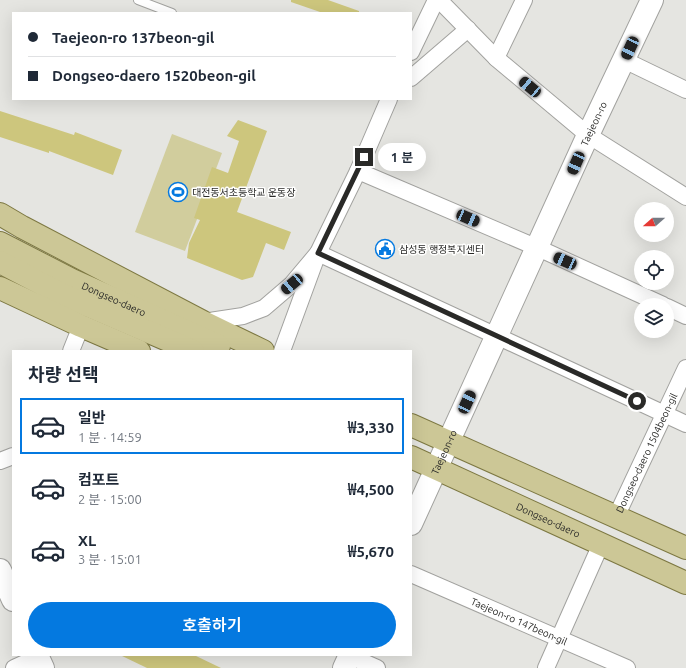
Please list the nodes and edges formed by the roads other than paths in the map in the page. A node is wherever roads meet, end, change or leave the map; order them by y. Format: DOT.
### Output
graph roads {
  1 [pos="138,0"];
  2 [pos="436,0"];
  3 [pos="439,0"];
  4 [pos="524,0"];
  5 [pos="652,0"];
  6 [pos="169,12"];
  7 [pos="468,29"];
  8 [pos="412,50"];
  9 [pos="496,58"];
  10 [pos="624,60"];
  11 [pos="412,77"];
  12 [pos="686,90"];
  13 [pos="389,100"];
  14 [pos="588,135"];
  15 [pos="358,171"];
  16 [pos="686,197"];
  17 [pos="0,206"];
  18 [pos="0,214"];
  19 [pos="22,227"];
  20 [pos="0,243"];
  21 [pos="538,248"];
  22 [pos="318,253"];
  23 [pos="0,262"];
  24 [pos="0,288"];
  25 [pos="648,298"];
  26 [pos="674,310"];
  27 [pos="686,316"];
  28 [pos="203,322"];
  29 [pos="80,326"];
  30 [pos="497,337"];
  31 [pos="71,350"];
  32 [pos="137,350"];
  33 [pos="191,350"];
  34 [pos="227,350"];
  35 [pos="261,350"];
  36 [pos="282,350"];
  37 [pos="686,368"];
  38 [pos="665,414"];
  39 [pos="686,424"];
  40 [pos="412,425"];
  41 [pos="449,442"];
  42 [pos="12,456"];
  43 [pos="412,457"];
  44 [pos="0,461"];
  45 [pos="437,468"];
  46 [pos="616,517"];
  47 [pos="412,522"];
  48 [pos="601,544"];
  49 [pos="686,548"];
  50 [pos="0,570"];
  51 [pos="412,574"];
  52 [pos="686,583"];
  53 [pos="12,598"];
  54 [pos="560,638"];
  55 [pos="40,659"];
  56 [pos="348,660"];
  57 [pos="14,668"];
  58 [pos="377,668"];
  59 [pos="546,668"];
  60 [pos="628,668"];
  1 -- 6 [label="lane"];
  2 -- 8 [label="street"];
  3 -- 7 [label="street"];
  4 -- 9 [label="street"];
  5 -- 10 [label="street, Taejeon-ro"];
  7 -- 9 [label="street"];
  7 -- 11 [label="street"];
  9 -- 14 [label="street"];
  10 -- 12 [label="street"];
  10 -- 14 [label="street, Taejeon-ro"];
  13 -- 15 [label="street"];
  14 -- 16 [label="street"];
  14 -- 21 [label="street, Taejeon-ro"];
  15 -- 21 [label="street"];
  15 -- 22 [label="street"];
  17 -- 19 [label="main road"];
  18 -- 19 [label="main road"];
  19 -- 28 [label="main road"];
  20 -- 34 [label="main road, Dongseo-daero"];
  21 -- 25 [label="street"];
  21 -- 30 [label="street, Taejeon-ro"];
  22 -- 28 [label="street"];
  22 -- 30 [label="street"];
  22 -- 36 [label="street"];
  23 -- 33 [label="main road, Dongseo-daero"];
  24 -- 29 [label="main road"];
  26 -- 27 [label="street"];
  28 -- 35 [label="main road"];
  29 -- 31 [label="street"];
  29 -- 32 [label="main road"];
  30 -- 38 [label="street"];
  30 -- 41 [label="street, Taejeon-ro"];
  37 -- 38 [label="street, Dongseo-daero 1504beon-gil"];
  38 -- 39 [label="street"];
  38 -- 46 [label="street, Dongseo-daero 1504beon-gil"];
  40 -- 41 [label="main road"];
  41 -- 45 [label="street, Taejeon-ro"];
  41 -- 46 [label="main road"];
  42 -- 44 [label="street"];
  43 -- 45 [label="main road, Dongseo-daero"];
  45 -- 47 [label="street, Taejeon-ro"];
  45 -- 48 [label="main road, Dongseo-daero"];
  46 -- 49 [label="main road"];
  48 -- 52 [label="main road, Dongseo-daero"];
  48 -- 54 [label="street"];
  50 -- 53 [label="street"];
  51 -- 54 [label="street, Taejeon-ro 147beon-gil"];
  54 -- 59 [label="street"];
  54 -- 60 [label="street, Taejeon-ro 147beon-gil"];
  55 -- 57 [label="street"];
  56 -- 58 [label="street"];
}
